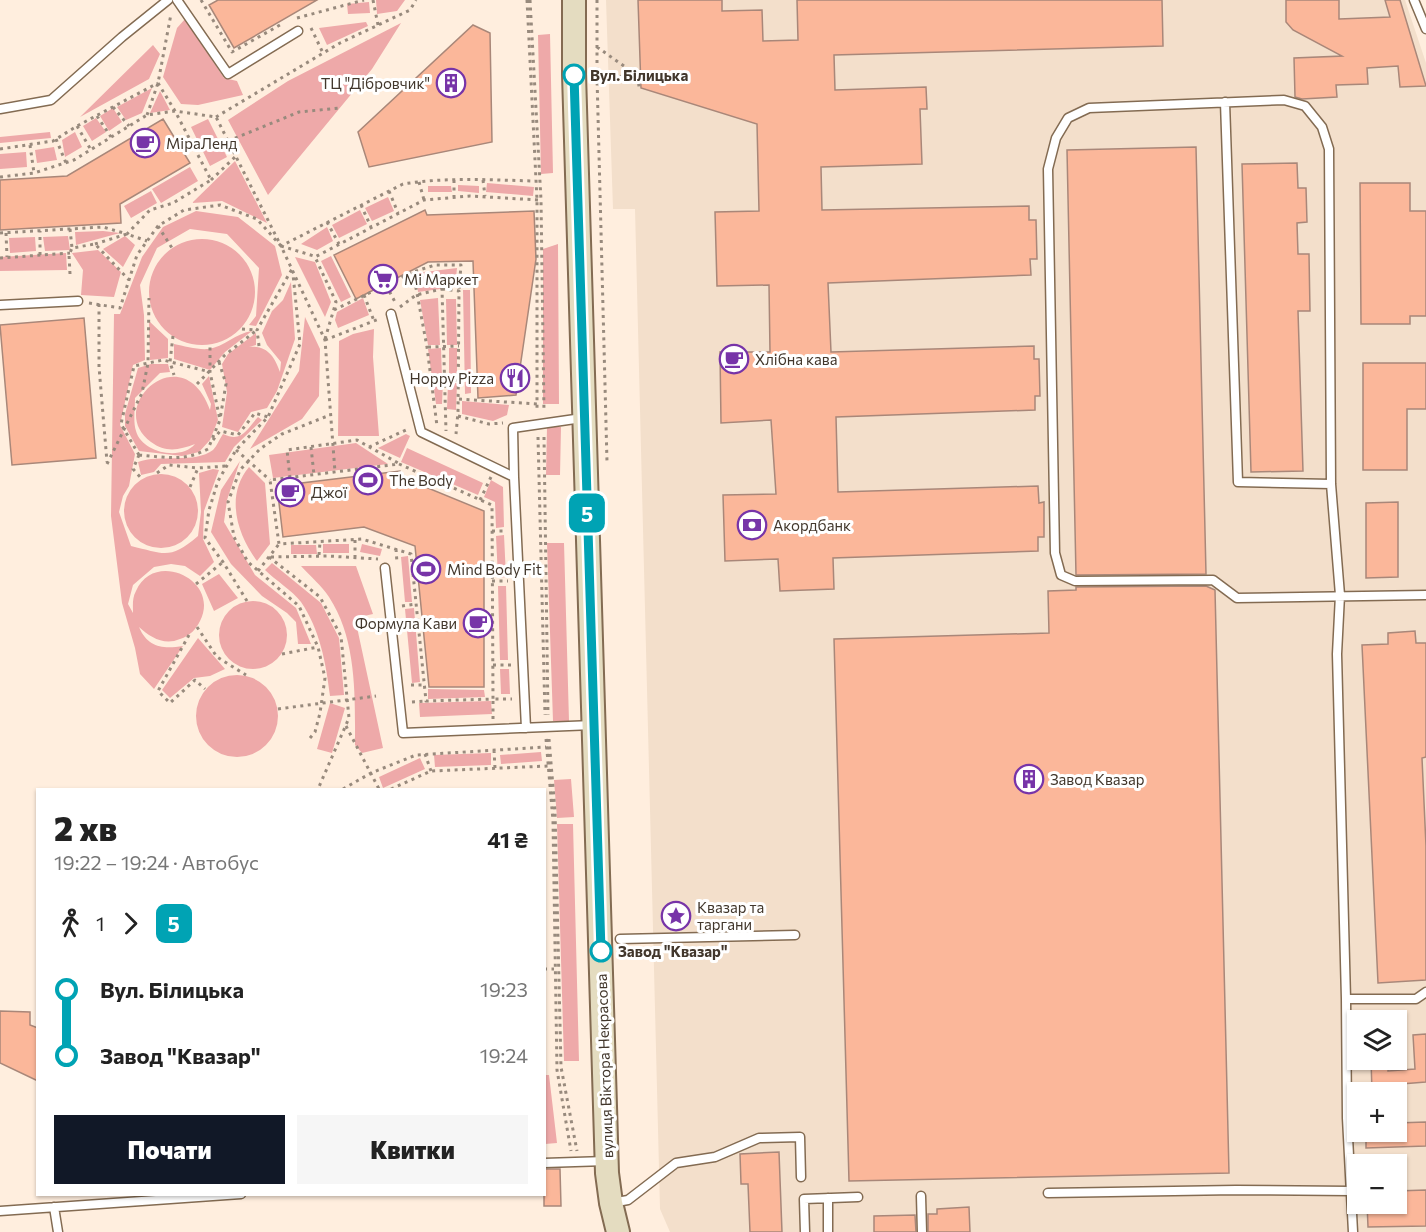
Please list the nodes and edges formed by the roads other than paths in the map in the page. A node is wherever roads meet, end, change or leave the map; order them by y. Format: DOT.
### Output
graph roads {
  1 [pos="168,0"];
  2 [pos="177,0"];
  3 [pos="574,0"];
  4 [pos="1414,0"];
  5 [pos="1426,29"];
  6 [pos="298,31"];
  7 [pos="1225,102"];
  8 [pos="0,109"];
  9 [pos="78,301"];
  10 [pos="0,305"];
  11 [pos="391,315"];
  12 [pos="584,418"];
  13 [pos="514,477"];
  14 [pos="1331,484"];
  15 [pos="385,568"];
  16 [pos="1340,595"];
  17 [pos="1426,595"];
  18 [pos="593,724"];
  19 [pos="526,728"];
  20 [pos="795,935"];
  21 [pos="621,939"];
  22 [pos="1426,992"];
  23 [pos="1346,999"];
  24 [pos="1349,1154"];
  25 [pos="607,1161"];
  26 [pos="546,1163"];
  27 [pos="801,1177"];
  28 [pos="1347,1191"];
  29 [pos="1048,1193"];
  30 [pos="212,1196"];
  31 [pos="921,1196"];
  32 [pos="858,1197"];
  33 [pos="828,1198"];
  34 [pos="611,1203"];
  35 [pos="54,1207"];
  36 [pos="0,1211"];
  37 [pos="1352,1214"];
  38 [pos="58,1232"];
  39 [pos="618,1232"];
  40 [pos="805,1232"];
  41 [pos="828,1232"];
  42 [pos="922,1232"];
  43 [pos="1353,1232"];
  1 -- 8 [label="lane"];
  2 -- 6 [label="lane"];
  3 -- 12 [label="main road, вулиця Віктора Некрасова"];
  4 -- 5 [label="lane"];
  7 -- 14 [label="lane"];
  7 -- 14 [label="lane"];
  7 -- 16 [label="lane"];
  9 -- 10 [label="lane"];
  11 -- 13 [label="lane"];
  12 -- 13 [label="lane"];
  12 -- 18 [label="main road, вулиця Віктора Некрасова"];
  13 -- 19 [label="lane"];
  14 -- 16 [label="lane"];
  15 -- 19 [label="lane"];
  16 -- 17 [label="lane"];
  16 -- 23 [label="lane"];
  18 -- 19 [label="lane"];
  18 -- 25 [label="main road, вулиця Віктора Некрасова"];
  20 -- 21 [label="lane"];
  22 -- 23 [label="lane"];
  23 -- 24 [label="lane"];
  25 -- 26 [label="lane"];
  25 -- 34 [label="main road, вулиця Віктора Некрасова"];
  27 -- 34 [label="lane"];
  28 -- 29 [label="lane"];
  30 -- 35 [label="lane"];
  31 -- 42 [label="lane"];
  32 -- 33 [label="lane"];
  33 -- 40 [label="lane"];
  33 -- 41 [label="lane"];
  34 -- 39 [label="main road, вулиця Віктора Некрасова"];
  35 -- 36 [label="lane"];
  35 -- 38 [label="lane"];
  37 -- 43 [label="lane"];
}
